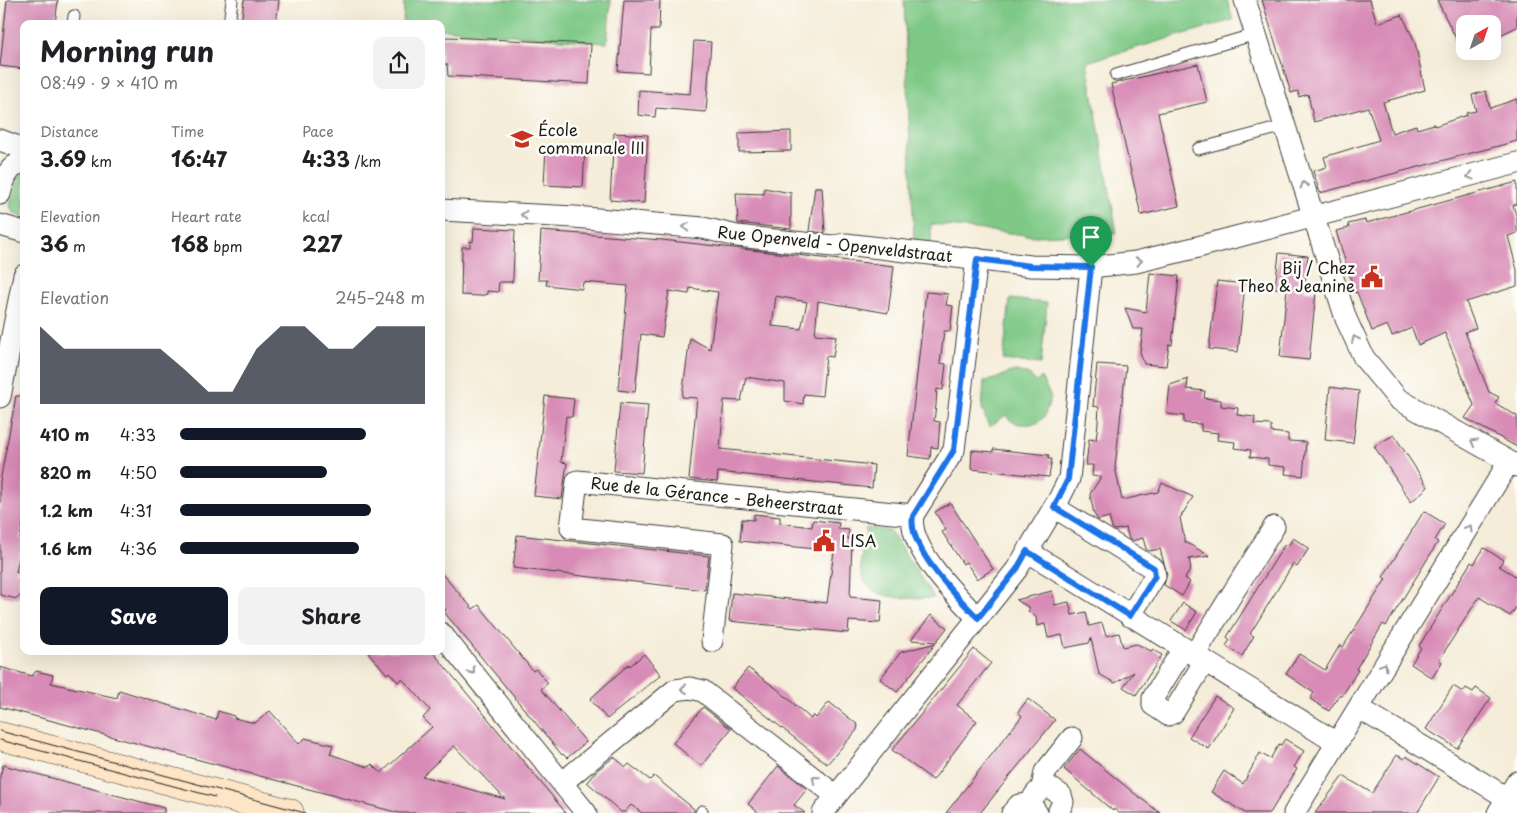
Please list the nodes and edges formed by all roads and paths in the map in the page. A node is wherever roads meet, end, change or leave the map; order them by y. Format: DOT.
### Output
graph roads {
  1 [pos="232,0"];
  2 [pos="1245,0"];
  3 [pos="230,20"];
  4 [pos="1256,34"];
  5 [pos="1116,75"];
  6 [pos="1285,126"];
  7 [pos="0,140"];
  8 [pos="20,148"];
  9 [pos="1198,149"];
  10 [pos="20,162"];
  11 [pos="1517,163"];
  12 [pos="0,194"];
  13 [pos="445,210"];
  14 [pos="1314,217"];
  15 [pos="0,225"];
  16 [pos="20,231"];
  17 [pos="977,259"];
  18 [pos="1091,267"];
  19 [pos="20,295"];
  20 [pos="0,397"];
  21 [pos="1513,464"];
  22 [pos="1054,507"];
  23 [pos="913,516"];
  24 [pos="1274,528"];
  25 [pos="1027,551"];
  26 [pos="1130,616"];
  27 [pos="978,618"];
  28 [pos="716,634"];
  29 [pos="445,638"];
  30 [pos="1194,655"];
  31 [pos="1359,708"];
  32 [pos="0,736"];
  33 [pos="1072,738"];
  34 [pos="1337,743"];
  35 [pos="563,782"];
  36 [pos="836,796"];
  37 [pos="1510,799"];
  38 [pos="1037,802"];
  39 [pos="290,813"];
  40 [pos="586,813"];
  41 [pos="823,813"];
  42 [pos="1012,813"];
  43 [pos="1058,813"];
  44 [pos="1294,813"];
  1 -- 3 [label="lane"];
  2 -- 4 [label="street"];
  4 -- 5 [label="lane"];
  4 -- 6 [label="street"];
  6 -- 9 [label="lane"];
  14 -- 6 [label="street, one-way"];
  7 -- 8 [label="street"];
  10 -- 12 [label="street"];
  11 -- 14 [label="street, Rue Openveld - Openveldstraat, one-way"];
  17 -- 13 [label="street, Rue Openveld - Openveldstraat, one-way"];
  18 -- 14 [label="street, Rue Openveld - Openveldstraat, one-way"];
  21 -- 14 [label="street, one-way"];
  15 -- 16 [label="street"];
  17 -- 18 [label="street, Rue Openveld - Openveldstraat"];
  17 -- 23 [label="street"];
  18 -- 22 [label="street"];
  19 -- 20 [label="street"];
  31 -- 21 [label="street, one-way"];
  22 -- 25 [label="street"];
  22 -- 26 [label="street"];
  23 -- 27 [label="street"];
  23 -- 28 [label="street, Rue de la Gérance - Beheerstraat"];
  24 -- 30 [label="street"];
  25 -- 26 [label="street"];
  25 -- 27 [label="street"];
  26 -- 30 [label="street"];
  27 -- 36 [label="street"];
  29 -- 35 [label="street, one-way"];
  30 -- 34 [label="street"];
  31 -- 34 [label="street"];
  31 -- 37 [label="street"];
  32 -- 39 [label="main road"];
  33 -- 38 [label="street"];
  34 -- 44 [label="street"];
  36 -- 35 [label="street, one-way"];
  35 -- 40 [label="street"];
  36 -- 41 [label="street"];
  38 -- 42 [label="street"];
  38 -- 43 [label="street"];
}
